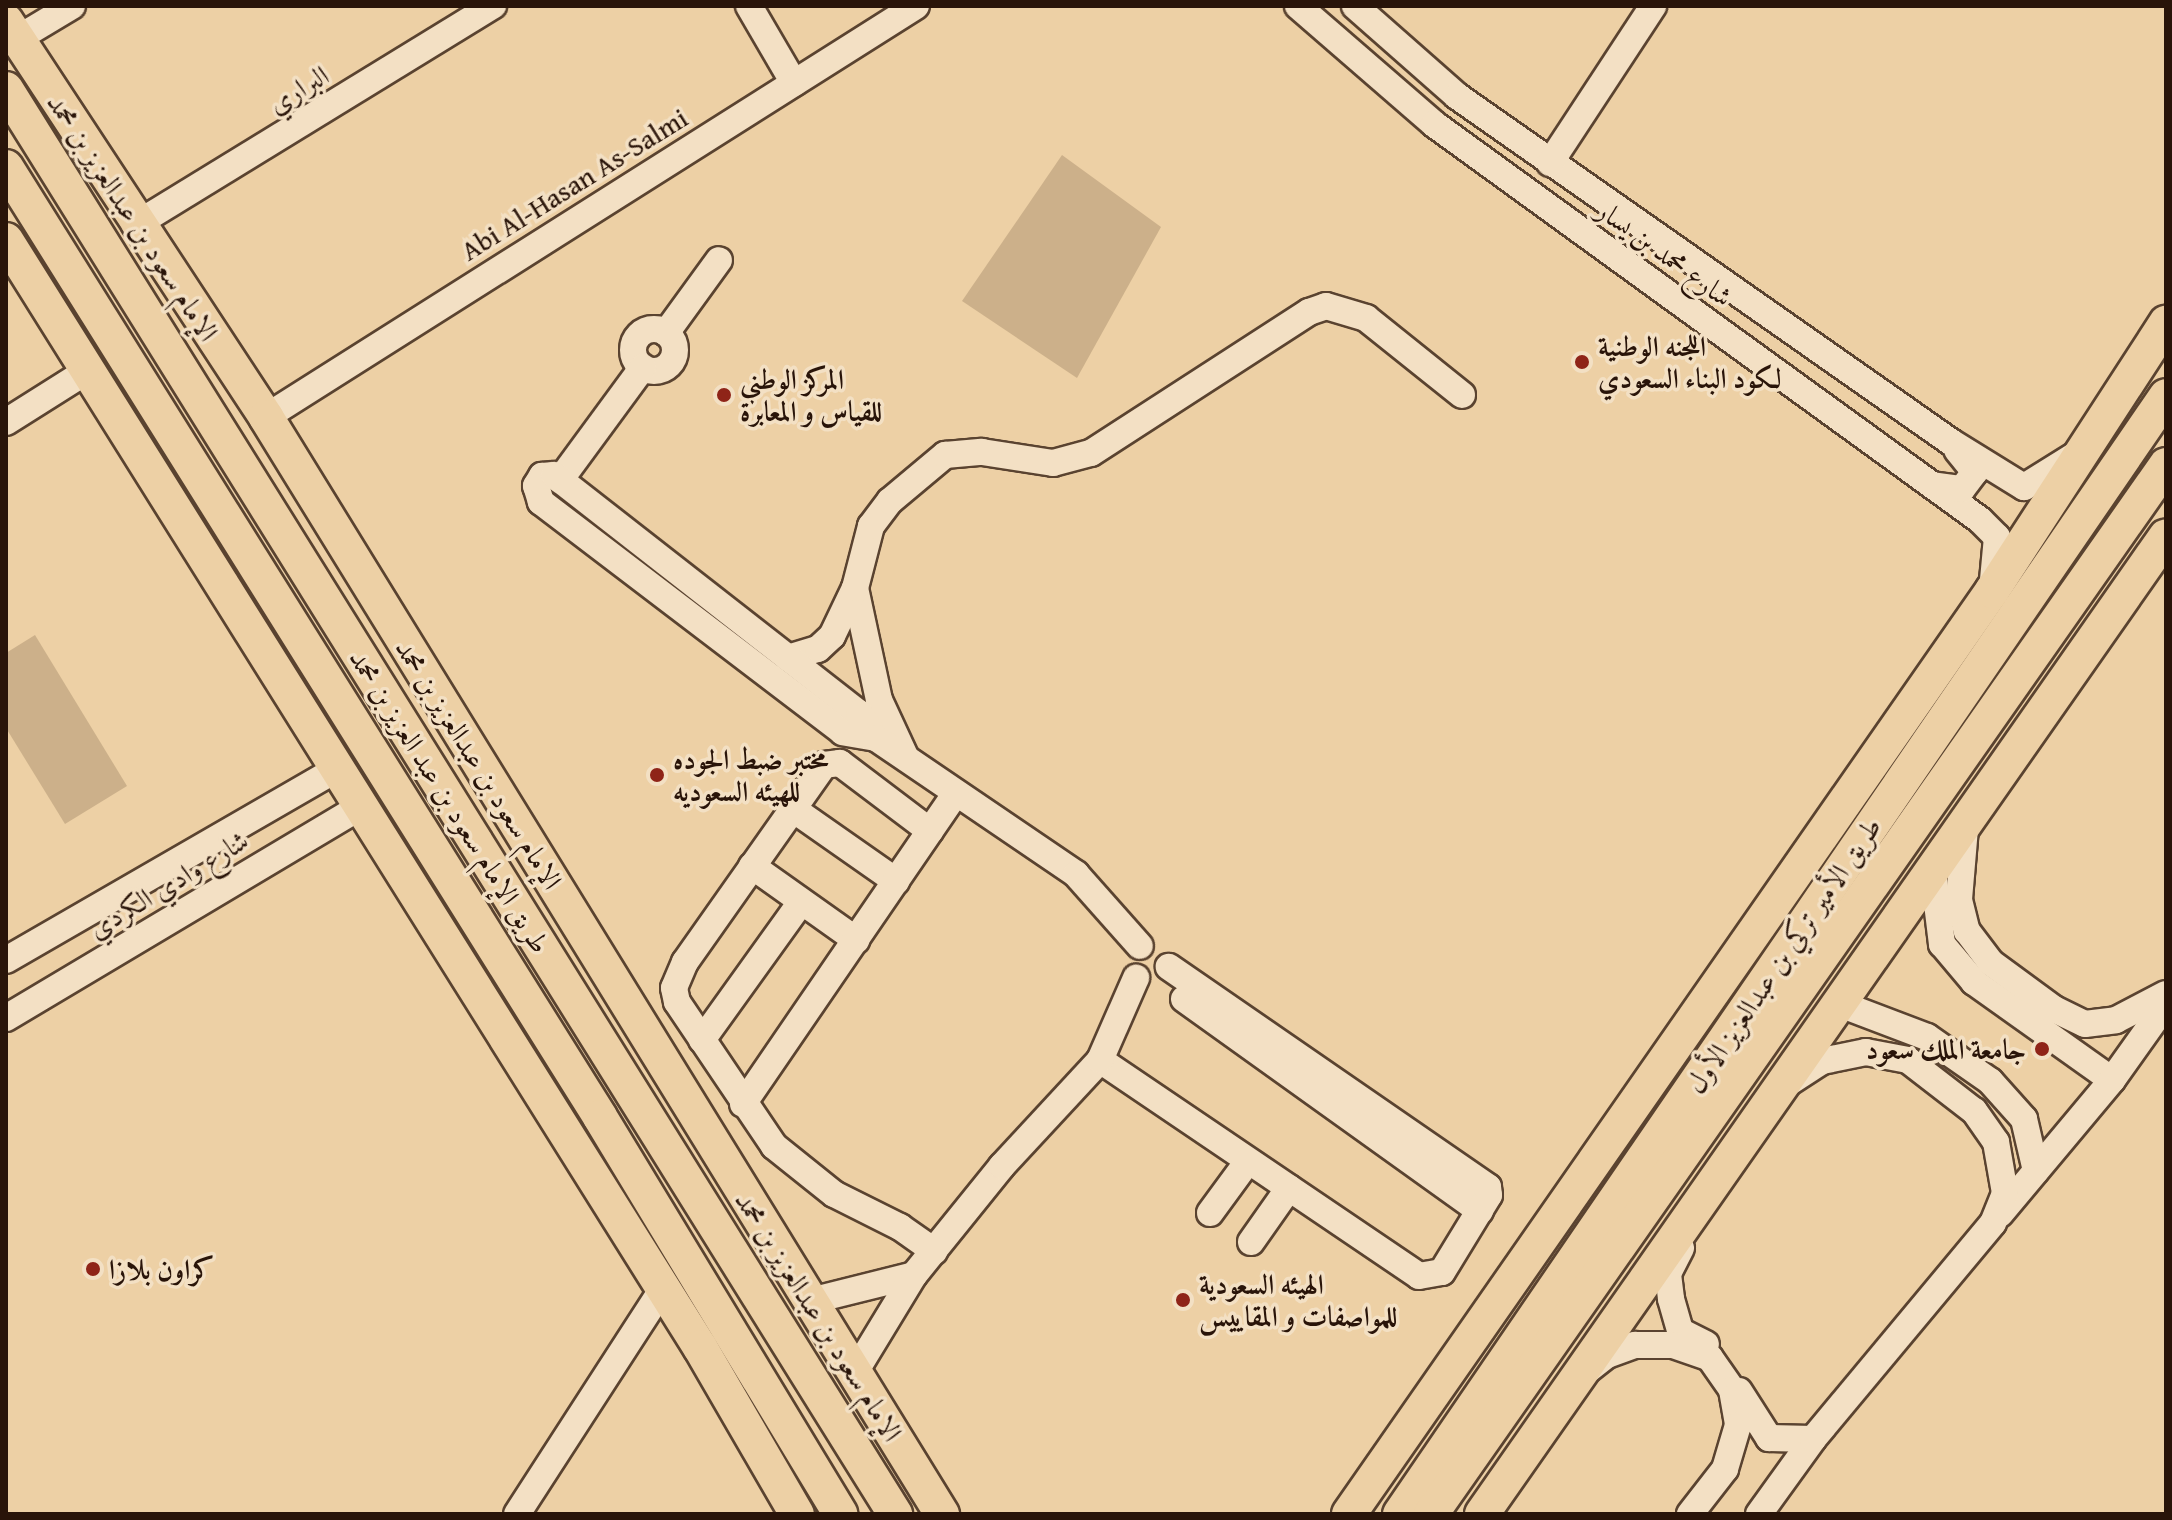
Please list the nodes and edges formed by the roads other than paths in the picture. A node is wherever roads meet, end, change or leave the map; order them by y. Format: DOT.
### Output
graph roads {
  1 [pos="72,6"];
  2 [pos="493,6"];
  3 [pos="749,6"];
  4 [pos="916,6"];
  5 [pos="1298,6"];
  6 [pos="1653,6"];
  7 [pos="1368,11"];
  8 [pos="11,30"];
  9 [pos="794,83"];
  10 [pos="6,89"];
  11 [pos="1550,163"];
  12 [pos="6,167"];
  13 [pos="135,225"];
  14 [pos="6,240"];
  15 [pos="719,260"];
  16 [pos="2166,323"];
  17 [pos="87,371"];
  18 [pos="1462,395"];
  19 [pos="2166,396"];
  20 [pos="266,417"];
  21 [pos="6,422"];
  22 [pos="1951,442"];
  23 [pos="2086,446"];
  24 [pos="2166,465"];
  25 [pos="560,480"];
  26 [pos="1928,484"];
  27 [pos="2166,536"];
  28 [pos="308,574"];
  29 [pos="855,588"];
  30 [pos="1992,591"];
  31 [pos="788,658"];
  32 [pos="876,738"];
  33 [pos="908,760"];
  34 [pos="339,768"];
  35 [pos="956,793"];
  36 [pos="363,805"];
  37 [pos="277,806"];
  38 [pos="793,809"];
  39 [pos="1965,825"];
  40 [pos="930,831"];
  41 [pos="298,841"];
  42 [pos="752,866"];
  43 [pos="1933,871"];
  44 [pos="896,881"];
  45 [pos="801,902"];
  46 [pos="856,940"];
  47 [pos="6,960"];
  48 [pos="1155,975"];
  49 [pos="2166,994"];
  50 [pos="1840,1004"];
  51 [pos="2166,1004"];
  52 [pos="6,1018"];
  53 [pos="702,1040"];
  54 [pos="1100,1060"];
  55 [pos="2112,1080"];
  56 [pos="1785,1085"];
  57 [pos="743,1104"];
  58 [pos="1248,1161"];
  59 [pos="2036,1171"];
  60 [pos="1289,1188"];
  61 [pos="1210,1213"];
  62 [pos="1993,1223"];
  63 [pos="1689,1224"];
  64 [pos="1251,1242"];
  65 [pos="934,1251"];
  66 [pos="914,1275"];
  67 [pos="662,1290"];
  68 [pos="810,1301"];
  69 [pos="700,1347"];
  70 [pos="855,1372"];
  71 [pos="1580,1376"];
  72 [pos="1813,1439"];
  73 [pos="1355,1508"];
  74 [pos="517,1514"];
  75 [pos="797,1514"];
  76 [pos="823,1514"];
  77 [pos="840,1514"];
  78 [pos="895,1514"];
  79 [pos="942,1514"];
  80 [pos="1400,1514"];
  81 [pos="1431,1514"];
  82 [pos="1482,1514"];
  83 [pos="1690,1514"];
  84 [pos="1759,1514"];
  1 -- 8 [label="street"];
  2 -- 13 [label="street, البراري"];
  3 -- 9 [label="street"];
  4 -- 9 [label="street, Abi Al-Hasan As-Salmi"];
  5 -- 26 [label="street, شارع محمد بن يسار"];
  6 -- 11 [label="street"];
  7 -- 11 [label="street, شارع محمد بن يسار"];
  8 -- 13 [label="main road, الإمام سعود بن عبدالعزيز بن محمد"];
  9 -- 20 [label="street, Abi Al-Hasan As-Salmi"];
  10 -- 28 [label="main road, طريق الإمام سعود بن عبد العزيز بن محمد"];
  11 -- 22 [label="street, شارع محمد بن يسار"];
  12 -- 77 [label="main road, طريق الإمام سعود بن عبد العزيز بن محمد"];
  13 -- 20 [label="main road, الإمام سعود بن عبدالعزيز بن محمد"];
  13 -- 28 [label="main road"];
  14 -- 17 [label="main road"];
  15 -- 25 [label="street"];
  16 -- 23 [label="main road"];
  17 -- 21 [label="street"];
  17 -- 34 [label="main road"];
  18 -- 29 [label="street"];
  19 -- 80 [label="main road, طريق الأمير تركي بن عبدالعزيز الأول"];
  20 -- 68 [label="main road, الإمام سعود بن عبدالعزيز بن محمد"];
  22 -- 23 [label="street, شارع محمد بن يسار"];
  22 -- 26 [label="street"];
  23 -- 30 [label="main road"];
  24 -- 81 [label="main road, طريق الأمير تركي بن عبدالعزيز الأول"];
  25 -- 31 [label="street"];
  25 -- 32 [label="street"];
  26 -- 30 [label="street, شارع محمد بن يسار"];
  27 -- 39 [label="main road"];
  28 -- 78 [label="main road, طريق الإمام سعود بن عبد العزيز بن محمد"];
  29 -- 31 [label="street"];
  29 -- 33 [label="street"];
  30 -- 73 [label="main road"];
  31 -- 32 [label="street"];
  32 -- 33 [label="street"];
  33 -- 35 [label="street"];
  34 -- 36 [label="main road"];
  34 -- 37 [label="street, شارع وادي الكردي"];
  35 -- 40 [label="street"];
  35 -- 48 [label="street"];
  36 -- 41 [label="street, شارع وادي الكردي"];
  36 -- 67 [label="main road"];
  37 -- 41 [label="street"];
  37 -- 47 [label="street, شارع وادي الكردي"];
  38 -- 40 [label="street"];
  38 -- 42 [label="street"];
  38 -- 44 [label="street"];
  39 -- 43 [label="main road"];
  39 -- 49 [label="street"];
  40 -- 44 [label="street"];
  41 -- 52 [label="street, شارع وادي الكردي"];
  42 -- 45 [label="street"];
  42 -- 53 [label="street"];
  43 -- 50 [label="main road"];
  43 -- 55 [label="street"];
  44 -- 46 [label="street"];
  45 -- 46 [label="street"];
  45 -- 53 [label="street"];
  46 -- 57 [label="street"];
  48 -- 54 [label="street"];
  48 -- 60 [label="street"];
  50 -- 56 [label="main road"];
  50 -- 59 [label="street"];
  51 -- 55 [label="street"];
  53 -- 57 [label="street"];
  54 -- 58 [label="street"];
  54 -- 65 [label="street"];
  55 -- 59 [label="street"];
  56 -- 62 [label="street"];
  56 -- 63 [label="main road"];
  57 -- 65 [label="street"];
  58 -- 60 [label="street"];
  58 -- 61 [label="street"];
  59 -- 62 [label="street"];
  60 -- 64 [label="street"];
  62 -- 72 [label="street"];
  63 -- 71 [label="main road"];
  63 -- 72 [label="street"];
  65 -- 66 [label="street"];
  66 -- 68 [label="street"];
  66 -- 70 [label="street"];
  67 -- 69 [label="main road"];
  67 -- 74 [label="street"];
  68 -- 70 [label="main road, الإمام سعود بن عبدالعزيز بن محمد"];
  69 -- 75 [label="main road"];
  69 -- 76 [label="main road"];
  70 -- 79 [label="main road, الإمام سعود بن عبدالعزيز بن محمد"];
  71 -- 82 [label="main road"];
  71 -- 83 [label="street"];
  72 -- 84 [label="street"];
}
